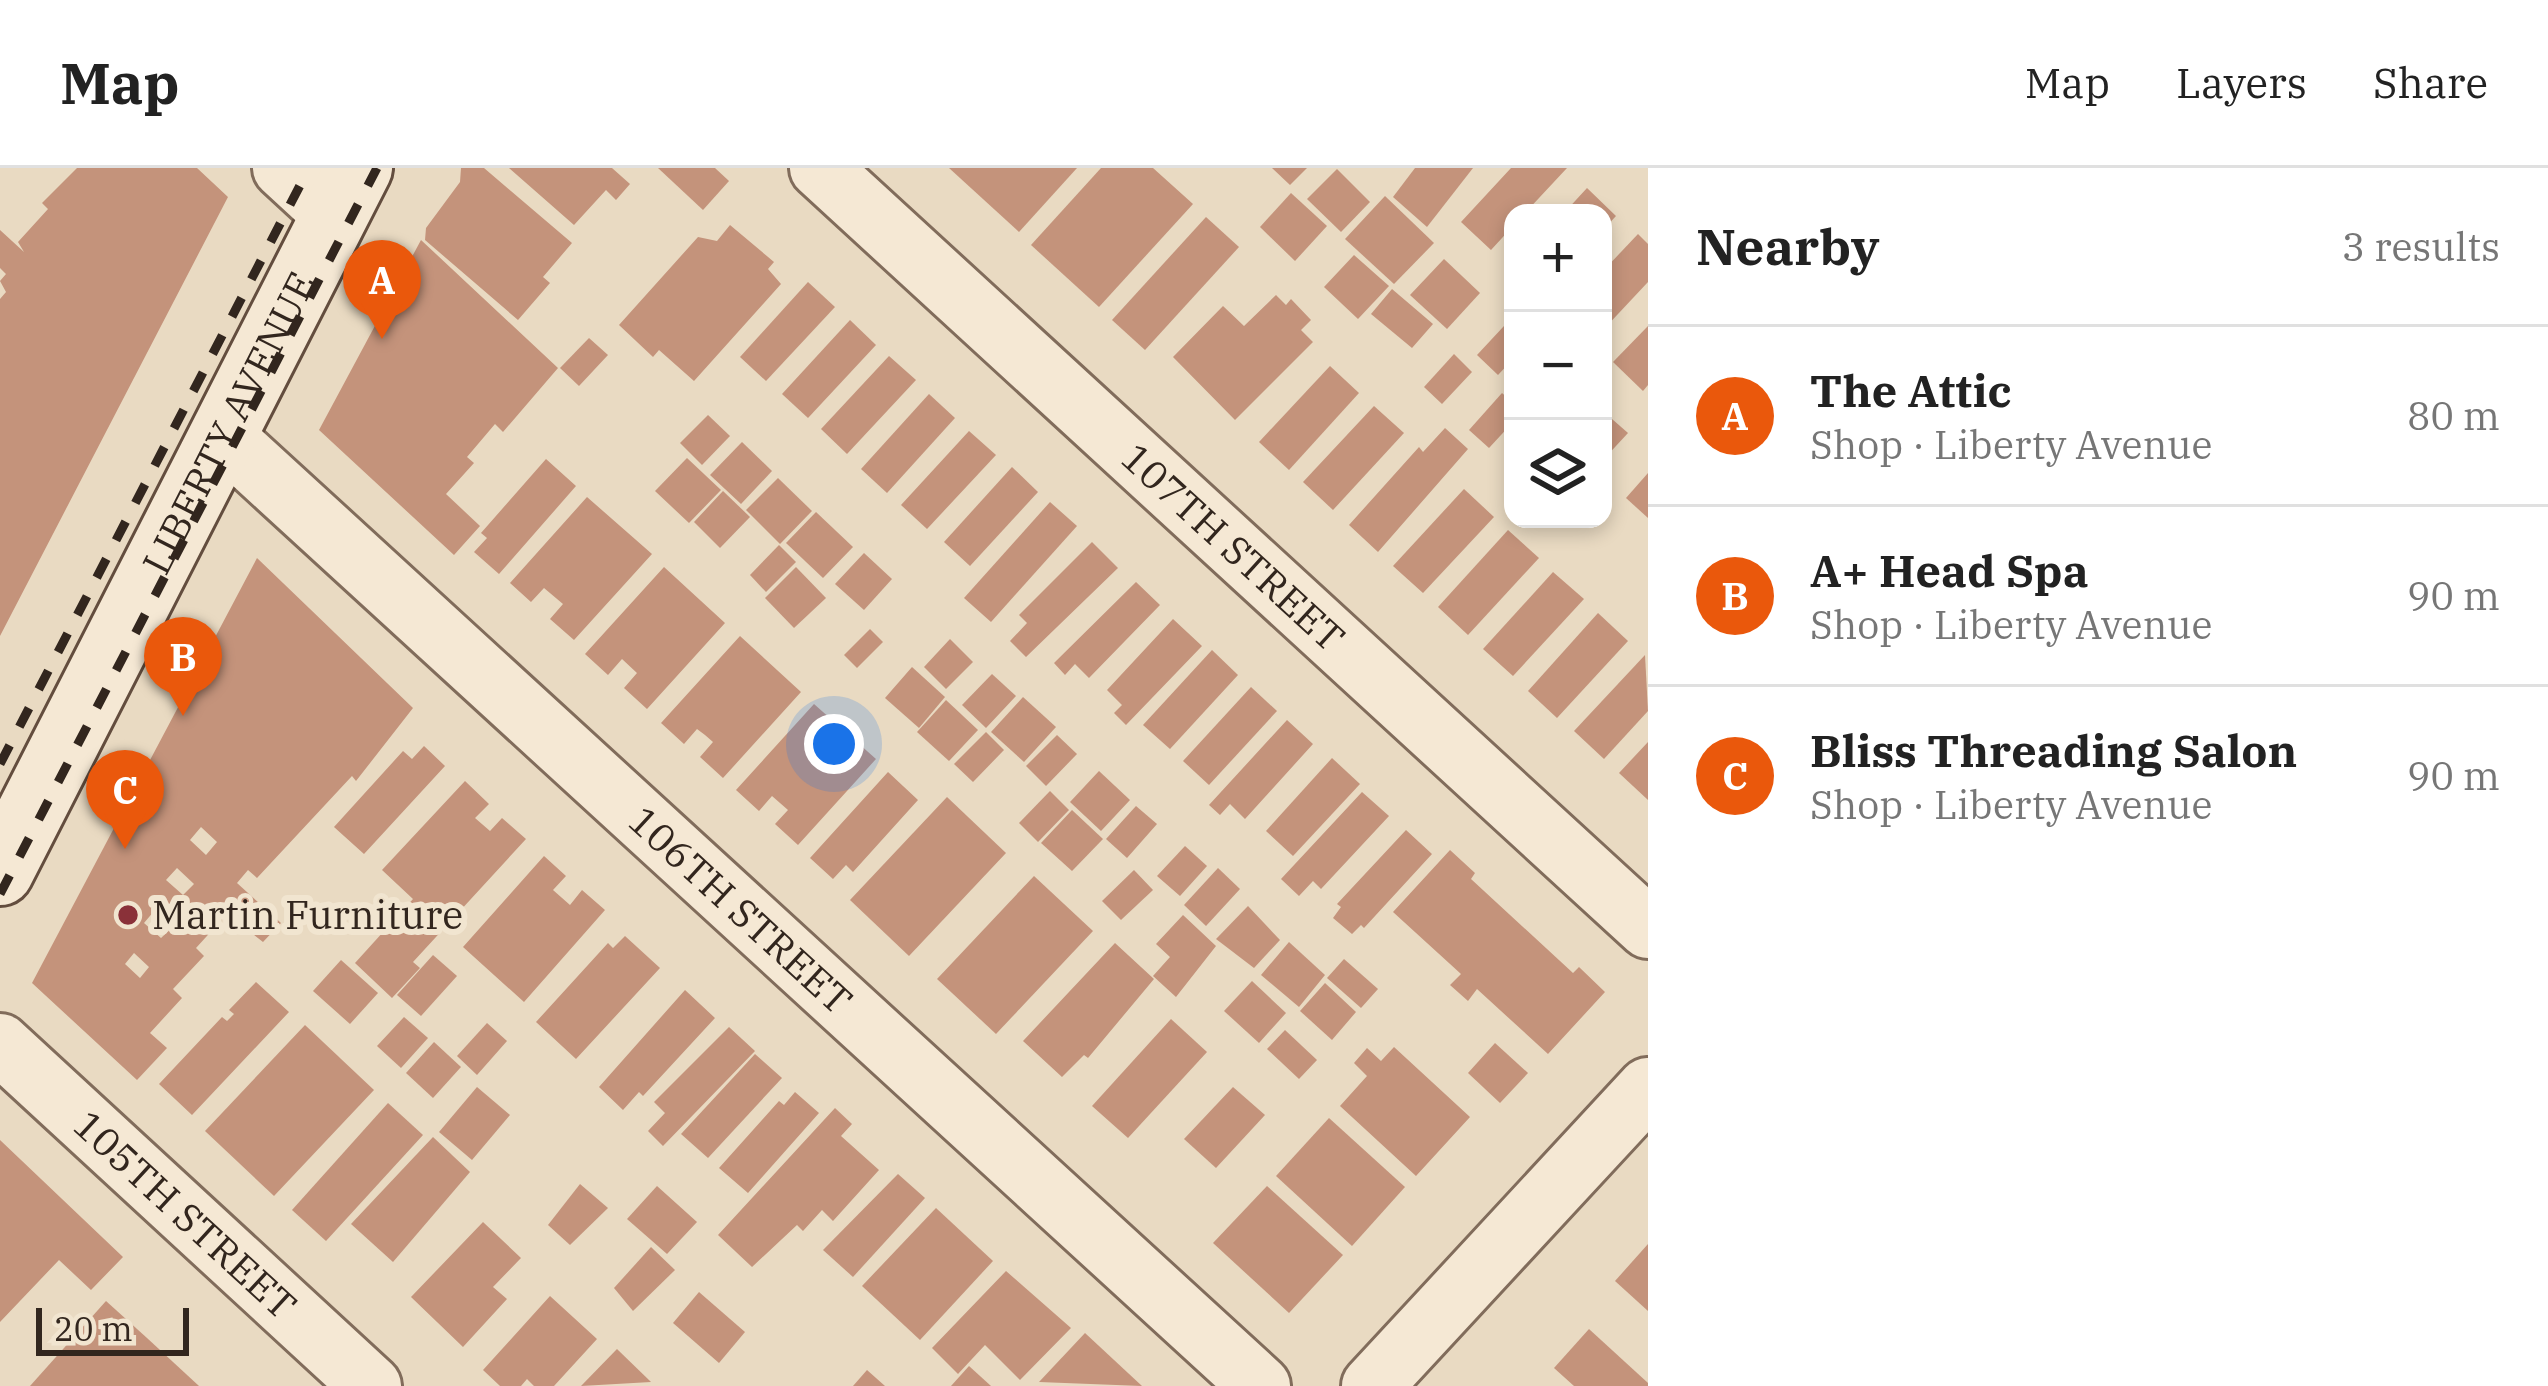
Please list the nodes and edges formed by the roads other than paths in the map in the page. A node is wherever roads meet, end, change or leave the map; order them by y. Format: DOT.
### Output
graph roads {
  1 [pos="284,168"];
  2 [pos="820,168"];
  3 [pos="347,192"];
  4 [pos="224,436"];
  5 [pos="0,872"];
  6 [pos="1648,928"];
  7 [pos="0,1043"];
  8 [pos="1648,1088"];
  9 [pos="370,1386"];
  10 [pos="1260,1386"];
  11 [pos="1372,1386"];
  1 -- 3 [label="street"];
  2 -- 6 [label="street, 107TH STREET"];
  3 -- 4 [label="street, LIBERTY AVENUE"];
  4 -- 5 [label="street, LIBERTY AVENUE"];
  4 -- 10 [label="street, 106TH STREET"];
  7 -- 9 [label="street, 105TH STREET"];
  8 -- 11 [label="street"];
}
